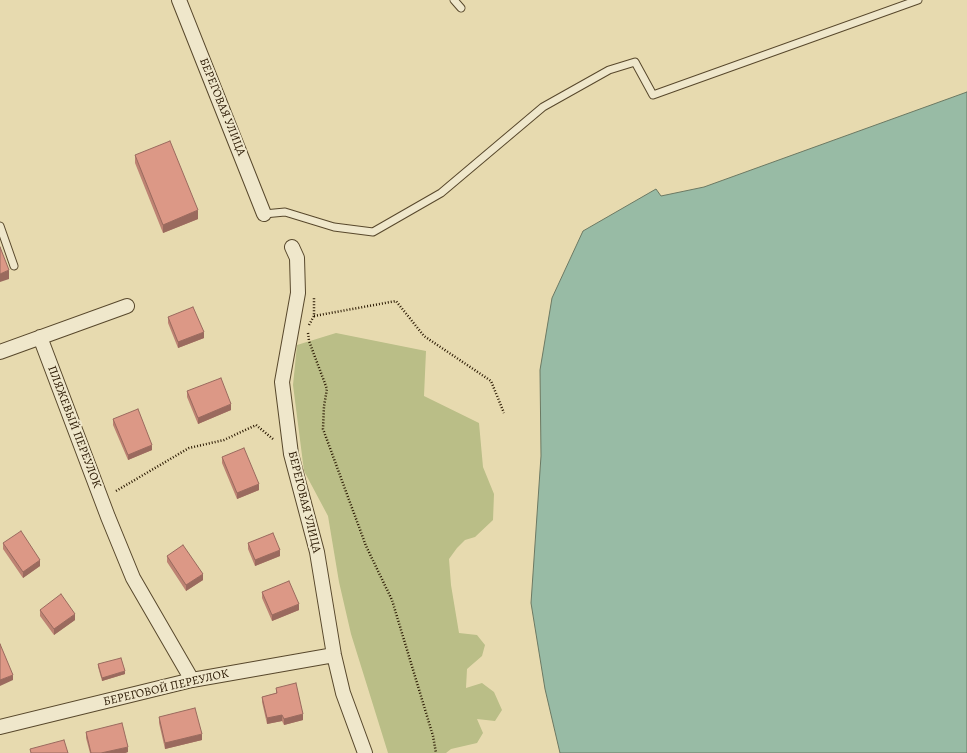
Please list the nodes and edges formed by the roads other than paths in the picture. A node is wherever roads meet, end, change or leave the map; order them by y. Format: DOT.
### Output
graph roads {
  1 [pos="179,0"];
  2 [pos="454,0"];
  3 [pos="918,0"];
  4 [pos="461,8"];
  5 [pos="264,214"];
  6 [pos="0,226"];
  7 [pos="292,248"];
  8 [pos="14,266"];
  9 [pos="128,306"];
  10 [pos="40,337"];
  11 [pos="0,352"];
  12 [pos="334,654"];
  13 [pos="192,680"];
  14 [pos="0,727"];
  15 [pos="365,753"];
  1 -- 5 [label="street, БЕРЕГОВАЯ УЛИЦА"];
  2 -- 4 [label="lane"];
  3 -- 5 [label="lane"];
  6 -- 8 [label="lane"];
  7 -- 12 [label="street, БЕРЕГОВАЯ УЛИЦА"];
  9 -- 10 [label="street"];
  10 -- 11 [label="street"];
  10 -- 13 [label="street, ПЛЯЖЕВЫЙ ПЕРЕУЛОК"];
  12 -- 13 [label="street, БЕРЕГОВОЙ ПЕРЕУЛОК"];
  12 -- 15 [label="street, БЕРЕГОВАЯ УЛИЦА"];
  13 -- 14 [label="street, БЕРЕГОВОЙ ПЕРЕУЛОК"];
}
